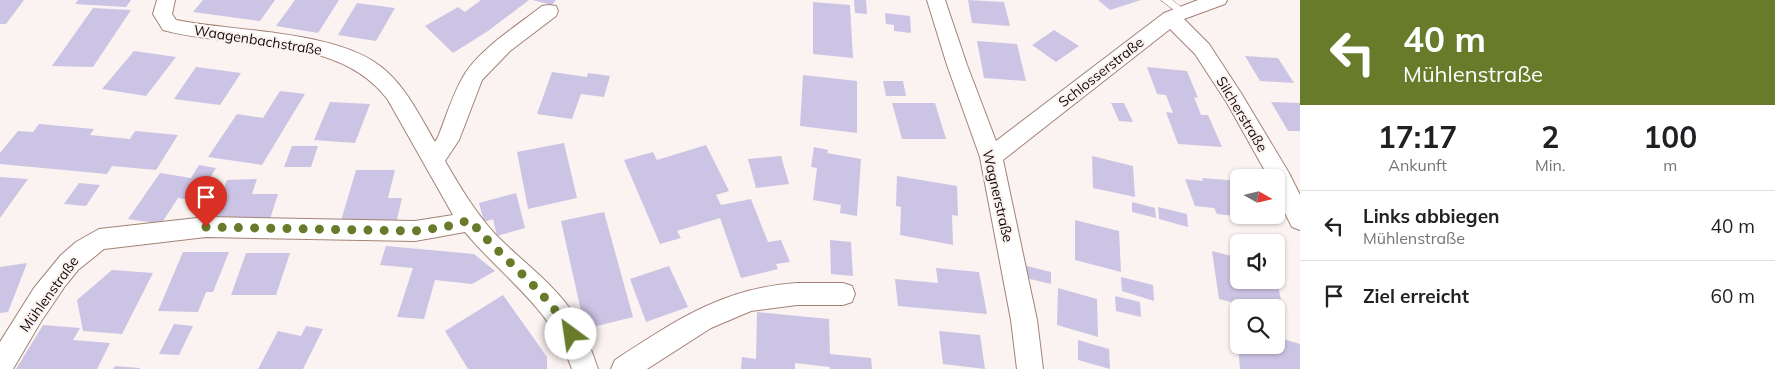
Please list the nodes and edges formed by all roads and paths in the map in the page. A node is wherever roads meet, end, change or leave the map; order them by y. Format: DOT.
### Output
graph roads {
  1 [pos="166,0"];
  2 [pos="936,0"];
  3 [pos="1218,0"];
  4 [pos="1173,10"];
  5 [pos="548,11"];
  6 [pos="991,157"];
  7 [pos="434,160"];
  8 [pos="470,220"];
  9 [pos="1300,220"];
  10 [pos="843,294"];
  11 [pos="0,367"];
  12 [pos="585,369"];
  13 [pos="624,369"];
  14 [pos="1030,369"];
  1 -- 7 [label="street, Waagenbachstraße"];
  2 -- 6 [label="street, Wagnerstraße"];
  3 -- 4 [label="street, Schlosserstraße"];
  4 -- 6 [label="street, Schlosserstraße"];
  4 -- 9 [label="street, Silcherstraße"];
  5 -- 7 [label="street"];
  6 -- 14 [label="street, Wagnerstraße"];
  7 -- 8 [label="street, Waagenbachstraße"];
  8 -- 11 [label="street, Mühlenstraße"];
  8 -- 12 [label="street"];
  10 -- 13 [label="street"];
}
